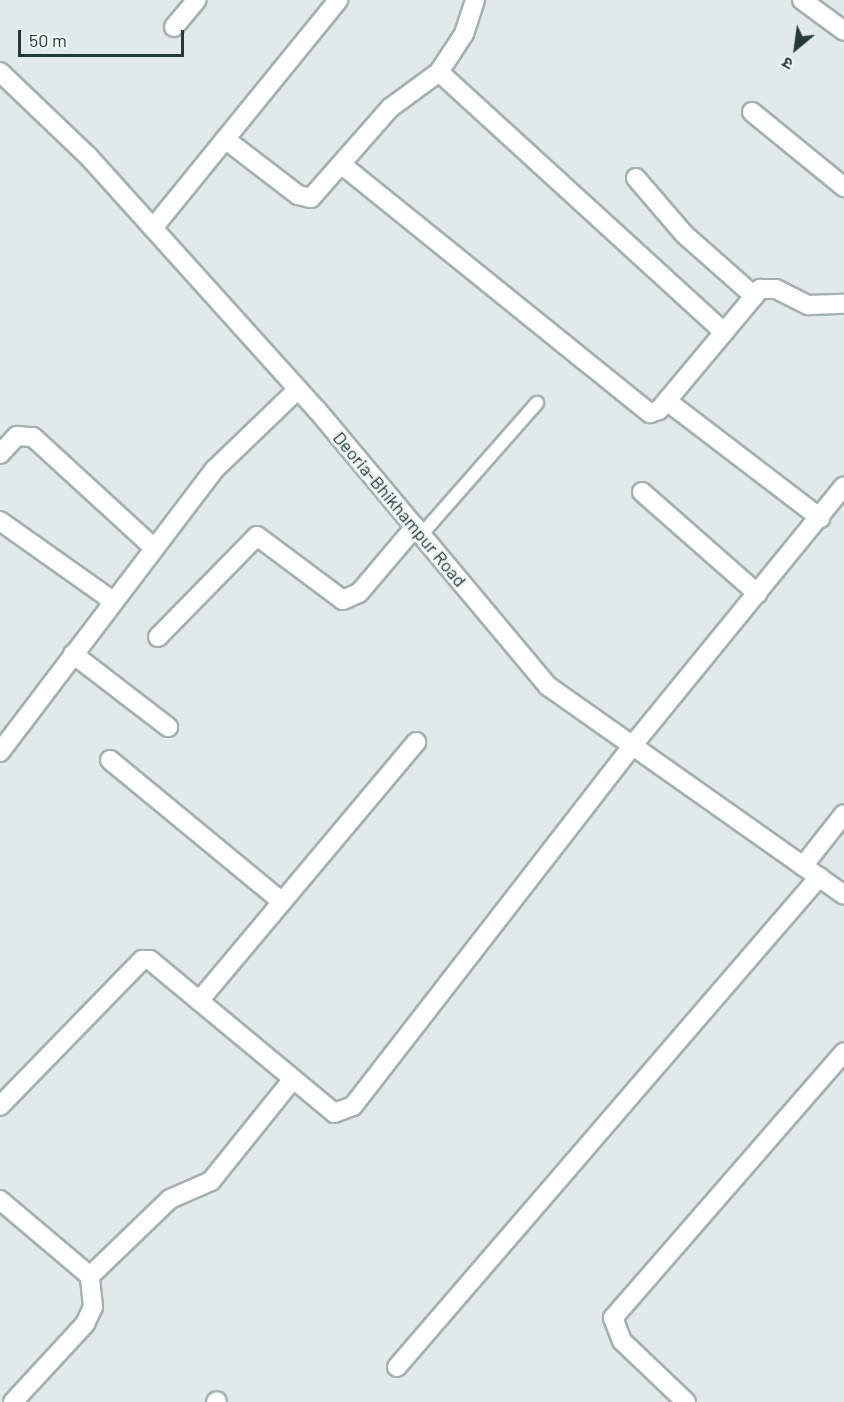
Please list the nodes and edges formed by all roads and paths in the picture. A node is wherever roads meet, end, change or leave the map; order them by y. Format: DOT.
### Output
graph roads {
  1 [pos="197,0"];
  2 [pos="338,0"];
  3 [pos="475,0"];
  4 [pos="802,0"];
  5 [pos="174,27"];
  6 [pos="844,31"];
  7 [pos="0,72"];
  8 [pos="439,72"];
  9 [pos="752,112"];
  10 [pos="225,139"];
  11 [pos="341,164"];
  12 [pos="636,178"];
  13 [pos="844,188"];
  14 [pos="153,228"];
  15 [pos="754,296"];
  16 [pos="844,304"];
  17 [pos="724,332"];
  18 [pos="298,389"];
  19 [pos="667,401"];
  20 [pos="537,403"];
  21 [pos="0,454"];
  22 [pos="642,492"];
  23 [pos="841,497"];
  24 [pos="820,519"];
  25 [pos="0,521"];
  26 [pos="418,531"];
  27 [pos="154,548"];
  28 [pos="758,594"];
  29 [pos="113,601"];
  30 [pos="158,637"];
  31 [pos="73,654"];
  32 [pos="168,727"];
  33 [pos="416,742"];
  34 [pos="632,746"];
  35 [pos="0,752"];
  36 [pos="110,760"];
  37 [pos="844,814"];
  38 [pos="803,866"];
  39 [pos="819,877"];
  40 [pos="844,895"];
  41 [pos="282,902"];
  42 [pos="199,1001"];
  43 [pos="844,1052"];
  44 [pos="293,1079"];
  45 [pos="0,1106"];
  46 [pos="0,1200"];
  47 [pos="90,1276"];
  48 [pos="397,1367"];
  49 [pos="13,1402"];
  50 [pos="686,1402"];
  1 -- 5 [label="street"];
  2 -- 10 [label="street"];
  3 -- 8 [label="street"];
  4 -- 6 [label="street"];
  7 -- 14 [label="street, Deoria-Bhikhampur Road"];
  8 -- 11 [label="street"];
  8 -- 17 [label="street"];
  9 -- 13 [label="street"];
  10 -- 11 [label="street"];
  10 -- 14 [label="street"];
  11 -- 19 [label="street"];
  12 -- 15 [label="street"];
  14 -- 18 [label="street, Deoria-Bhikhampur Road"];
  15 -- 16 [label="street"];
  15 -- 17 [label="street"];
  17 -- 19 [label="street"];
  18 -- 26 [label="street, Deoria-Bhikhampur Road"];
  18 -- 27 [label="street"];
  19 -- 24 [label="street"];
  20 -- 26 [label="lane"];
  21 -- 27 [label="street"];
  22 -- 28 [label="street"];
  23 -- 24 [label="street"];
  24 -- 28 [label="street"];
  25 -- 29 [label="street"];
  26 -- 30 [label="street"];
  26 -- 34 [label="street, Deoria-Bhikhampur Road"];
  27 -- 29 [label="street"];
  28 -- 34 [label="street"];
  29 -- 31 [label="street"];
  31 -- 32 [label="street"];
  31 -- 35 [label="street"];
  33 -- 41 [label="street"];
  34 -- 38 [label="street, Deoria-Bhikhampur Road"];
  34 -- 44 [label="street"];
  36 -- 41 [label="street"];
  37 -- 38 [label="street"];
  38 -- 39 [label="street, Deoria-Bhikhampur Road"];
  39 -- 40 [label="street, Deoria-Bhikhampur Road"];
  39 -- 48 [label="street"];
  41 -- 42 [label="street"];
  42 -- 44 [label="street"];
  42 -- 45 [label="street"];
  43 -- 50 [label="street"];
  44 -- 47 [label="street"];
  46 -- 47 [label="street"];
  47 -- 49 [label="street"];
}
